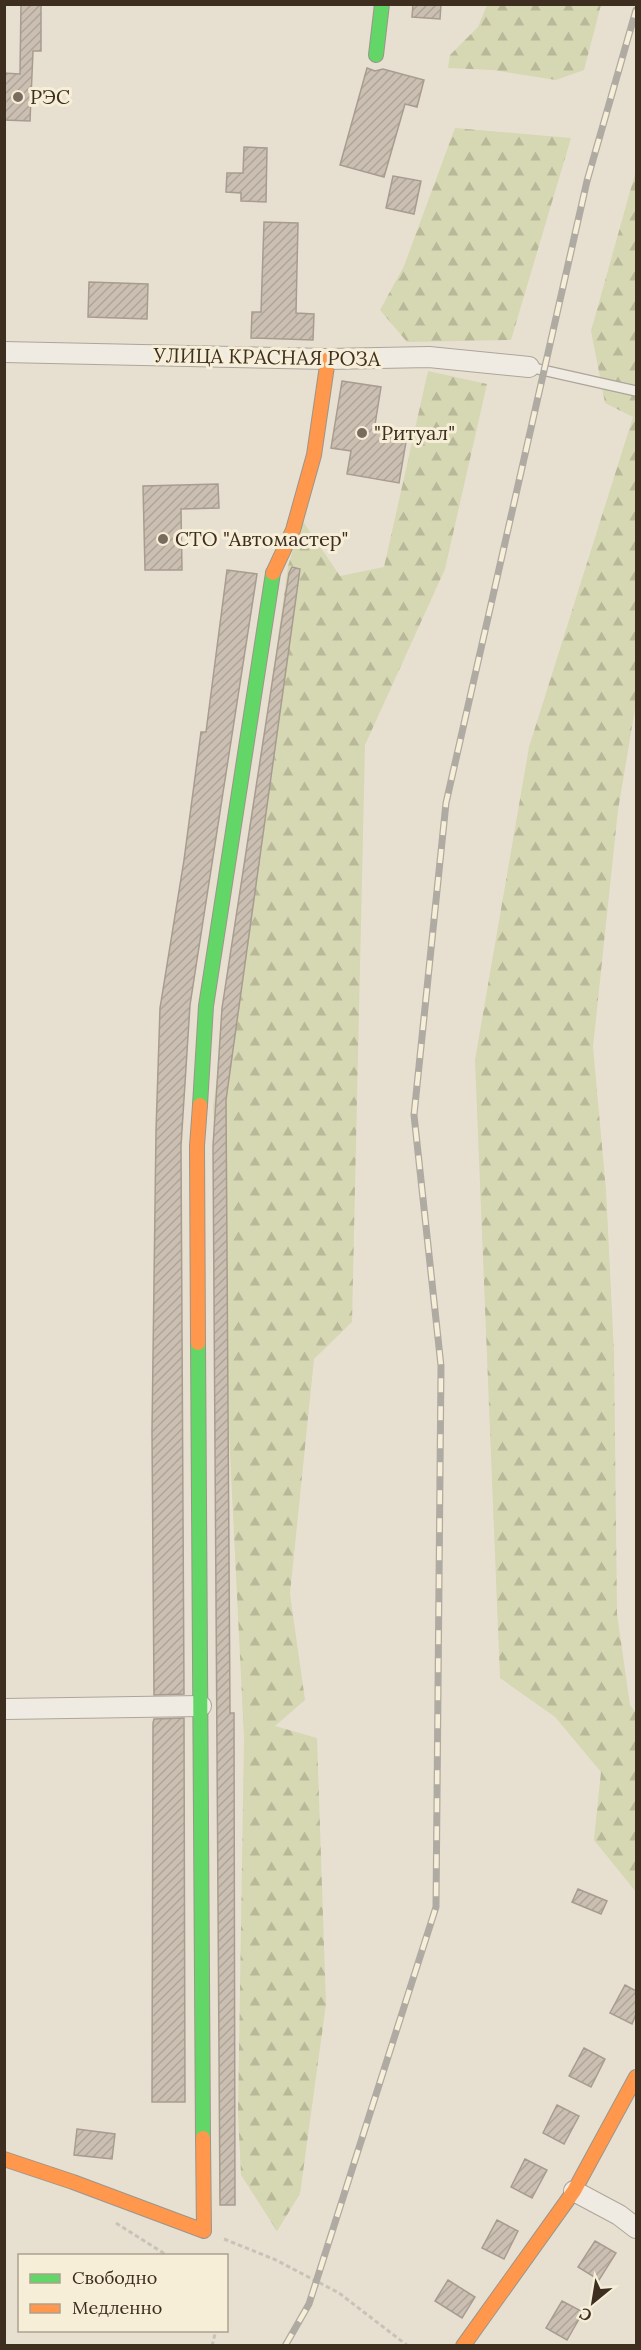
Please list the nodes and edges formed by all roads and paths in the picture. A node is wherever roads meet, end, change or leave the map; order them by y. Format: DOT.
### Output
graph roads {
  1 [pos="382,4"];
  2 [pos="376,55"];
  3 [pos="4,352"];
  4 [pos="328,360"];
  5 [pos="529,367"];
  6 [pos="636,391"];
  7 [pos="201,1706"];
  8 [pos="4,1709"];
  9 [pos="636,2077"];
  10 [pos="4,2159"];
  11 [pos="574,2191"];
  12 [pos="636,2228"];
  13 [pos="204,2231"];
  14 [pos="408,2346"];
  15 [pos="464,2346"];
  1 -- 2 [label="street"];
  3 -- 4 [label="street, УЛИЦА КРАСНАЯ РОЗА"];
  4 -- 5 [label="street, УЛИЦА КРАСНАЯ РОЗА"];
  4 -- 7 [label="street"];
  5 -- 6 [label="lane"];
  7 -- 8 [label="street"];
  7 -- 13 [label="street"];
  9 -- 11 [label="street"];
  10 -- 13 [label="street"];
  11 -- 12 [label="street"];
  11 -- 15 [label="street"];
  13 -- 14 [label="path"];
}
